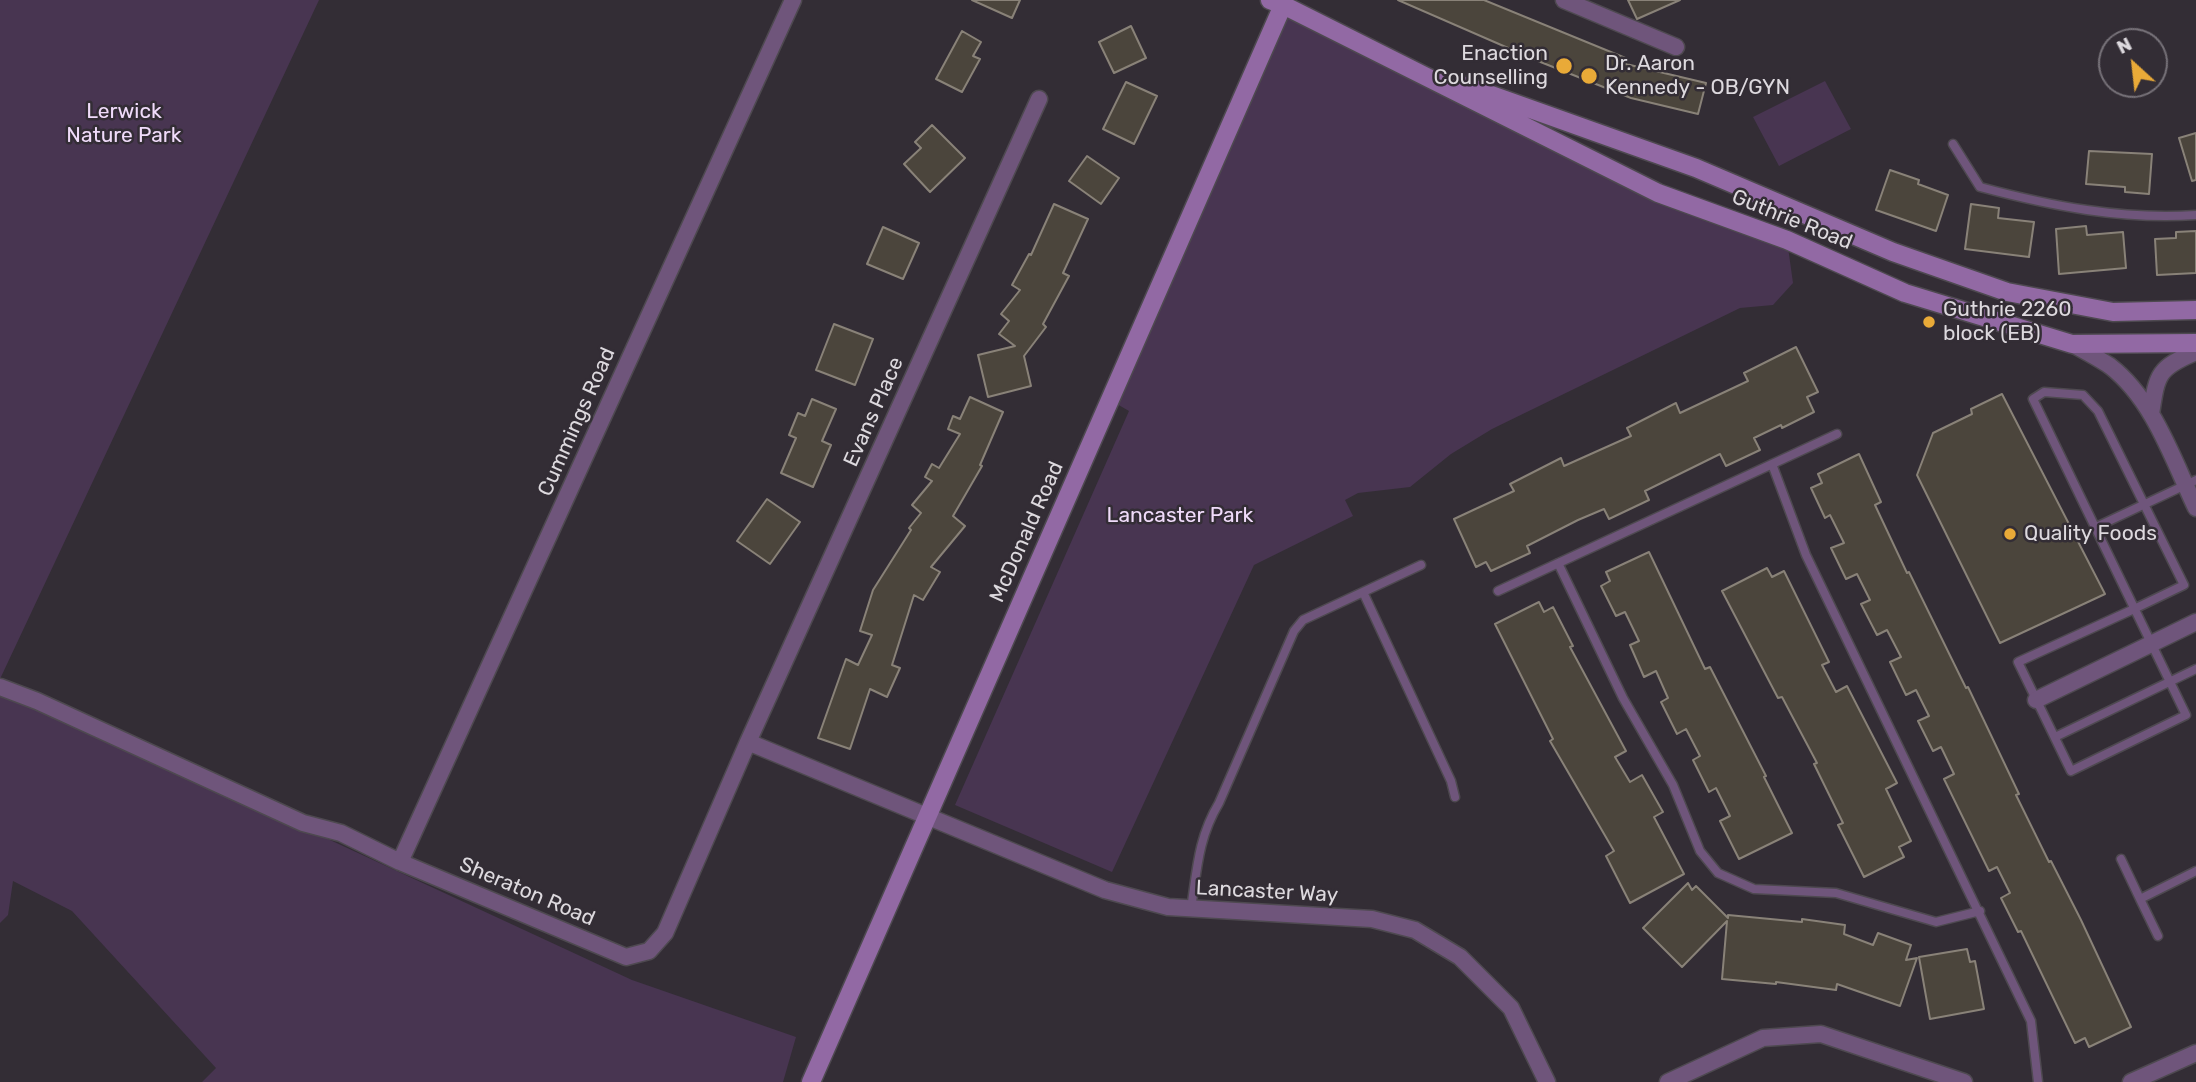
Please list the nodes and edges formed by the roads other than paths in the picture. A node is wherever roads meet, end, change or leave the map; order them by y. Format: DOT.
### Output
graph roads {
  1 [pos="793,0"];
  2 [pos="1564,0"];
  3 [pos="1279,2"];
  4 [pos="1592,7"];
  5 [pos="1676,47"];
  6 [pos="1394,60"];
  7 [pos="1039,99"];
  8 [pos="1953,144"];
  9 [pos="2196,215"];
  10 [pos="2196,310"];
  11 [pos="2196,343"];
  12 [pos="2072,344"];
  13 [pos="2196,352"];
  14 [pos="2151,414"];
  15 [pos="1837,434"];
  16 [pos="1772,464"];
  17 [pos="2191,483"];
  18 [pos="2144,505"];
  19 [pos="2196,508"];
  20 [pos="2094,528"];
  21 [pos="1559,563"];
  22 [pos="1421,565"];
  23 [pos="1498,591"];
  24 [pos="1363,592"];
  25 [pos="2134,609"];
  26 [pos="2196,622"];
  27 [pos="2152,644"];
  28 [pos="2196,669"];
  29 [pos="2170,681"];
  30 [pos="0,687"];
  31 [pos="2036,700"];
  32 [pos="2196,710"];
  33 [pos="2186,715"];
  34 [pos="2055,737"];
  35 [pos="748,742"];
  36 [pos="1454,797"];
  37 [pos="927,815"];
  38 [pos="2121,859"];
  39 [pos="400,862"];
  40 [pos="2196,871"];
  41 [pos="2140,899"];
  42 [pos="1191,909"];
  43 [pos="1980,911"];
  44 [pos="2158,936"];
  45 [pos="2196,1053"];
  46 [pos="1955,1081"];
  47 [pos="811,1082"];
  48 [pos="1547,1082"];
  49 [pos="1668,1082"];
  50 [pos="2038,1082"];
  51 [pos="2131,1082"];
  1 -- 39 [label="street, Cummings Road"];
  2 -- 4 [label="street"];
  3 -- 6 [label="main road, Guthrie Road"];
  3 -- 37 [label="main road, McDonald Road"];
  4 -- 5 [label="street"];
  6 -- 10 [label="main road, Guthrie Road"];
  6 -- 12 [label="main road, Guthrie Road"];
  7 -- 35 [label="street, Evans Place"];
  8 -- 9 [label="lane"];
  11 -- 12 [label="main road, Guthrie Road"];
  12 -- 14 [label="street"];
  13 -- 14 [label="street"];
  14 -- 17 [label="street"];
  15 -- 16 [label="lane"];
  16 -- 21 [label="lane"];
  16 -- 43 [label="lane"];
  17 -- 18 [label="lane"];
  17 -- 19 [label="street"];
  18 -- 20 [label="lane"];
  18 -- 20 [label="lane"];
  18 -- 25 [label="lane"];
  20 -- 25 [label="lane"];
  21 -- 23 [label="lane"];
  21 -- 43 [label="lane"];
  22 -- 24 [label="lane"];
  24 -- 36 [label="lane"];
  24 -- 42 [label="lane"];
  25 -- 27 [label="lane"];
  25 -- 31 [label="lane"];
  26 -- 27 [label="street"];
  27 -- 29 [label="lane"];
  27 -- 31 [label="street"];
  28 -- 29 [label="lane"];
  29 -- 33 [label="lane"];
  29 -- 34 [label="lane"];
  30 -- 39 [label="street, Sheraton Road"];
  31 -- 34 [label="lane"];
  32 -- 33 [label="lane"];
  33 -- 34 [label="lane"];
  35 -- 37 [label="street"];
  35 -- 39 [label="street, Sheraton Road"];
  37 -- 42 [label="street, Lancaster Way"];
  37 -- 47 [label="main road, McDonald Road"];
  38 -- 41 [label="lane"];
  40 -- 41 [label="lane"];
  41 -- 44 [label="lane"];
  42 -- 48 [label="street, Lancaster Way"];
  43 -- 50 [label="lane"];
  45 -- 51 [label="street"];
  46 -- 49 [label="street"];
}
